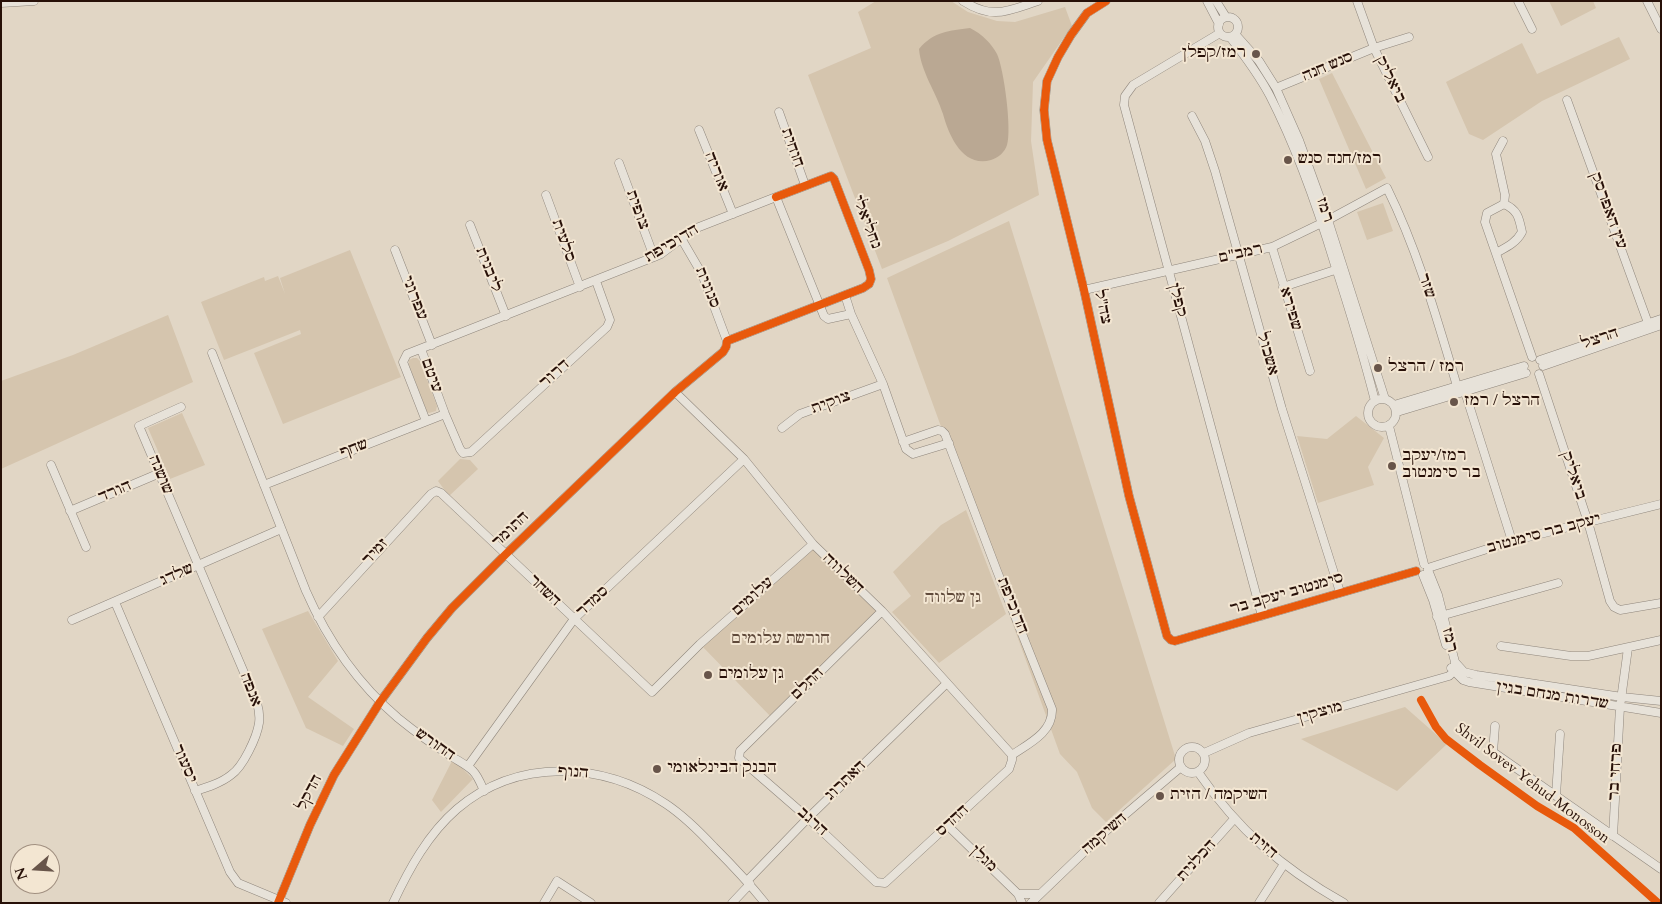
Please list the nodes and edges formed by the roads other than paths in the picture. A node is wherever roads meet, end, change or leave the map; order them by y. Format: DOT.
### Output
graph roads {
  1 [pos="34,1"];
  2 [pos="963,1"];
  3 [pos="1038,1"];
  4 [pos="1106,1"];
  5 [pos="1207,1"];
  6 [pos="1216,1"];
  7 [pos="1357,1"];
  8 [pos="1518,1"];
  9 [pos="1647,1"];
  10 [pos="1,3"];
  11 [pos="1226,17"];
  12 [pos="1219,24"];
  13 [pos="1532,29"];
  14 [pos="1661,29"];
  15 [pos="1220,33"];
  16 [pos="1232,35"];
  17 [pos="1409,38"];
  18 [pos="1374,48"];
  19 [pos="1276,88"];
  20 [pos="1568,100"];
  21 [pos="779,112"];
  22 [pos="1192,116"];
  23 [pos="699,130"];
  24 [pos="1503,141"];
  25 [pos="1428,157"];
  26 [pos="620,163"];
  27 [pos="831,176"];
  28 [pos="805,185"];
  29 [pos="1387,188"];
  30 [pos="546,195"];
  31 [pos="776,197"];
  32 [pos="1504,204"];
  33 [pos="733,214"];
  34 [pos="1325,222"];
  35 [pos="470,225"];
  36 [pos="681,238"];
  37 [pos="1272,247"];
  38 [pos="395,250"];
  39 [pos="1496,253"];
  40 [pos="1240,255"];
  41 [pos="654,257"];
  42 [pos="1340,269"];
  43 [pos="1169,271"];
  44 [pos="596,281"];
  45 [pos="580,287"];
  46 [pos="1283,287"];
  47 [pos="1084,290"];
  48 [pos="845,295"];
  49 [pos="820,305"];
  50 [pos="851,314"];
  51 [pos="506,316"];
  52 [pos="1661,319"];
  53 [pos="1648,323"];
  54 [pos="1661,325"];
  55 [pos="727,341"];
  56 [pos="432,345"];
  57 [pos="421,349"];
  58 [pos="212,353"];
  59 [pos="1538,361"];
  60 [pos="1525,369"];
  61 [pos="1310,371"];
  62 [pos="1539,374"];
  63 [pos="883,384"];
  64 [pos="1457,386"];
  65 [pos="675,392"];
  66 [pos="1465,392"];
  67 [pos="1385,399"];
  68 [pos="1375,401"];
  69 [pos="180,407"];
  70 [pos="1395,408"];
  71 [pos="445,414"];
  72 [pos="426,422"];
  73 [pos="1389,426"];
  74 [pos="782,428"];
  75 [pos="903,442"];
  76 [pos="949,443"];
  77 [pos="466,453"];
  78 [pos="744,460"];
  79 [pos="51,465"];
  80 [pos="160,473"];
  81 [pos="264,485"];
  82 [pos="436,491"];
  83 [pos="1661,504"];
  84 [pos="70,510"];
  85 [pos="1588,522"];
  86 [pos="282,530"];
  87 [pos="1512,541"];
  88 [pos="812,544"];
  89 [pos="86,547"];
  90 [pos="506,554"];
  91 [pos="198,565"];
  92 [pos="1424,570"];
  93 [pos="1558,583"];
  94 [pos="1340,592"];
  95 [pos="116,602"];
  96 [pos="1661,603"];
  97 [pos="882,612"];
  98 [pos="1262,616"];
  99 [pos="1440,616"];
  100 [pos="318,617"];
  101 [pos="574,619"];
  102 [pos="72,620"];
  103 [pos="1167,636"];
  104 [pos="1661,640"];
  105 [pos="1501,646"];
  106 [pos="1628,648"];
  107 [pos="1453,667"];
  108 [pos="1439,680"];
  109 [pos="947,683"];
  110 [pos="652,692"];
  111 [pos="1622,697"];
  112 [pos="1661,701"];
  113 [pos="380,702"];
  114 [pos="1620,707"];
  115 [pos="1661,713"];
  116 [pos="1495,726"];
  117 [pos="1560,734"];
  118 [pos="1204,753"];
  119 [pos="1012,755"];
  120 [pos="739,758"];
  121 [pos="468,766"];
  122 [pos="1181,767"];
  123 [pos="1198,772"];
  124 [pos="195,791"];
  125 [pos="484,791"];
  126 [pos="1556,795"];
  127 [pos="808,818"];
  128 [pos="1234,820"];
  129 [pos="947,825"];
  130 [pos="1613,836"];
  131 [pos="1661,861"];
  132 [pos="1284,864"];
  133 [pos="1653,864"];
  134 [pos="1661,869"];
  135 [pos="748,883"];
  136 [pos="885,883"];
  137 [pos="1018,894"];
  138 [pos="1039,894"];
  139 [pos="281,902"];
  140 [pos="1342,902"];
  141 [pos="393,903"];
  142 [pos="544,903"];
  143 [pos="591,903"];
  144 [pos="732,903"];
  145 [pos="765,903"];
  146 [pos="1022,903"];
  147 [pos="1030,903"];
  148 [pos="1159,903"];
  149 [pos="1259,903"];
  1 -- 10 [label="street"];
  2 -- 3 [label="street"];
  4 -- 47 [label="street, צה\"ל"];
  5 -- 12 [label="street"];
  6 -- 11 [label="street"];
  7 -- 18 [label="street, ביאליק"];
  8 -- 13 [label="street"];
  9 -- 14 [label="street"];
  11 -- 12 [label="street"];
  11 -- 16 [label="street"];
  12 -- 15 [label="street"];
  15 -- 16 [label="street"];
  15 -- 43 [label="street, קפלן"];
  16 -- 19 [label="street, רמז"];
  16 -- 34 [label="street, רמז"];
  17 -- 18 [label="street, סנש חנה"];
  18 -- 19 [label="street, סנש חנה"];
  18 -- 25 [label="street, ביאליק"];
  19 -- 34 [label="street, רמז"];
  20 -- 53 [label="street, עץ האפרסק"];
  21 -- 28 [label="street, חוחית"];
  22 -- 40 [label="street, אשכול"];
  23 -- 33 [label="street, אוריה"];
  24 -- 32 [label="street"];
  26 -- 41 [label="street, צופית"];
  27 -- 28 [label="street, הדוכיפת"];
  27 -- 48 [label="street, נחליאלי"];
  28 -- 31 [label="street, הדוכיפת"];
  29 -- 34 [label="street, רמב\"ם"];
  29 -- 64 [label="street, שזר"];
  30 -- 45 [label="street, סלעית"];
  31 -- 33 [label="street, הדוכיפת"];
  31 -- 49 [label="street"];
  32 -- 39 [label="street"];
  32 -- 39 [label="street"];
  33 -- 36 [label="street, הדוכיפת"];
  34 -- 37 [label="street, רמב\"ם"];
  34 -- 42 [label="street, רמז"];
  35 -- 51 [label="street, ליבנית"];
  36 -- 41 [label="street, הדוכיפת"];
  36 -- 55 [label="street, סנונית"];
  37 -- 40 [label="street, רמב\"ם"];
  37 -- 46 [label="street, שפירא"];
  38 -- 56 [label="street, עפרוני"];
  39 -- 59 [label="street"];
  40 -- 43 [label="street, רמב\"ם"];
  40 -- 94 [label="street, אשכול"];
  41 -- 44 [label="street, הדוכיפת"];
  42 -- 46 [label="street"];
  42 -- 67 [label="street, רמז"];
  42 -- 68 [label="street, רמז"];
  43 -- 47 [label="street, רמב\"ם"];
  43 -- 98 [label="street, קפלן"];
  44 -- 45 [label="street, הדוכיפת"];
  44 -- 77 [label="street, דרור"];
  45 -- 51 [label="street, הדוכיפת"];
  46 -- 61 [label="street, שפירא"];
  47 -- 103 [label="street, צה\"ל"];
  48 -- 49 [label="street"];
  48 -- 50 [label="street"];
  49 -- 50 [label="street"];
  49 -- 55 [label="street"];
  50 -- 63 [label="street"];
  51 -- 56 [label="street, הדוכיפת"];
  52 -- 53 [label="street, הרצל"];
  53 -- 59 [label="street, הרצל"];
  54 -- 59 [label="street, הרצל"];
  55 -- 65 [label="street, התומר"];
  56 -- 57 [label="street, הדוכיפת"];
  57 -- 71 [label="street, עיטם"];
  57 -- 72 [label="street, עיטם"];
  58 -- 81 [label="street, החורש"];
  59 -- 60 [label="street"];
  59 -- 62 [label="street"];
  60 -- 62 [label="street"];
  60 -- 64 [label="street"];
  60 -- 66 [label="street"];
  62 -- 85 [label="street, ביאליק"];
  63 -- 74 [label="street, צוקית"];
  63 -- 75 [label="street"];
  64 -- 70 [label="street"];
  65 -- 78 [label="street, השלווה"];
  65 -- 90 [label="street, התומר"];
  66 -- 70 [label="street"];
  66 -- 87 [label="street"];
  67 -- 68 [label="street"];
  67 -- 70 [label="street"];
  68 -- 73 [label="street"];
  69 -- 80 [label="street, שושנה"];
  70 -- 73 [label="street"];
  71 -- 72 [label="street, שחף"];
  71 -- 77 [label="street, עיטם"];
  72 -- 81 [label="street, שחף"];
  73 -- 92 [label="street, רמז"];
  75 -- 76 [label="street"];
  75 -- 76 [label="street"];
  76 -- 119 [label="street, הדוכיפת"];
  78 -- 88 [label="street, השלווה"];
  78 -- 101 [label="street, סמדר"];
  79 -- 84 [label="street"];
  80 -- 84 [label="street, הורד"];
  80 -- 91 [label="street, שושנה"];
  81 -- 86 [label="street, החורש"];
  82 -- 90 [label="street, השחר"];
  82 -- 100 [label="street, זמיר"];
  83 -- 85 [label="street, יעקב בר סימנטוב"];
  84 -- 89 [label="street"];
  85 -- 87 [label="street, יעקב בר סימנטוב"];
  85 -- 96 [label="street, ביאליק"];
  86 -- 91 [label="street, שלדג"];
  86 -- 100 [label="street, החורש"];
  87 -- 92 [label="street, יעקב בר סימנטוב"];
  88 -- 97 [label="street, השלווה"];
  88 -- 110 [label="street, עלומים"];
  90 -- 101 [label="street, השחר"];
  90 -- 113 [label="street, התומר"];
  91 -- 95 [label="street, שלדג"];
  91 -- 124 [label="street, אנפה"];
  92 -- 94 [label="street, סימנטוב יעקב בר"];
  92 -- 99 [label="street, רמז"];
  93 -- 99 [label="street"];
  94 -- 98 [label="street, סימנטוב יעקב בר"];
  95 -- 102 [label="street, שלדג"];
  95 -- 124 [label="street, יסעור"];
  97 -- 109 [label="street, השלווה"];
  97 -- 120 [label="street, התלם"];
  98 -- 103 [label="street, סימנטוב יעקב בר"];
  99 -- 107 [label="street, רמז"];
  100 -- 113 [label="street, החורש"];
  101 -- 110 [label="street, השחר"];
  101 -- 121 [label="street, סמדר"];
  104 -- 106 [label="street"];
  105 -- 106 [label="street"];
  106 -- 111 [label="street, פרחי בר"];
  107 -- 108 [label="street, רמז"];
  107 -- 111 [label="street, שדרות מנחם בגין"];
  107 -- 114 [label="street, שדרות מנחם בגין"];
  108 -- 118 [label="street, מוצקין"];
  109 -- 119 [label="street, השלווה"];
  109 -- 127 [label="street, האתרוג"];
  111 -- 112 [label="street, שדרות מנחם בגין"];
  111 -- 114 [label="street, פרחי בר"];
  113 -- 121 [label="street, החורש"];
  113 -- 139 [label="street, הדקל"];
  114 -- 115 [label="street, שדרות מנחם בגין"];
  114 -- 130 [label="street, פרחי בר"];
  116 -- 126 [label="street"];
  117 -- 126 [label="street"];
  118 -- 122 [label="street"];
  118 -- 123 [label="street"];
  119 -- 129 [label="street, ההדס"];
  120 -- 127 [label="street, הרגב"];
  121 -- 125 [label="street, החורש"];
  122 -- 123 [label="street"];
  122 -- 138 [label="street, השיקמה"];
  123 -- 128 [label="street, הזית"];
  124 -- 139 [label="street, יסעור"];
  125 -- 135 [label="street, הנוף"];
  125 -- 141 [label="street, הנוף"];
  126 -- 130 [label="street"];
  127 -- 135 [label="street, האתרוג"];
  127 -- 136 [label="street, הרגב"];
  128 -- 132 [label="street, הזית"];
  128 -- 148 [label="street, הכלנית"];
  129 -- 136 [label="street, ההדס"];
  129 -- 137 [label="street, מגלן"];
  130 -- 133 [label="street"];
  131 -- 133 [label="street"];
  132 -- 140 [label="street, הזית"];
  132 -- 149 [label="street"];
  133 -- 134 [label="street"];
  135 -- 144 [label="street, האתרוג"];
  135 -- 145 [label="street, הנוף"];
  137 -- 138 [label="street"];
  137 -- 146 [label="street, מגלן"];
  138 -- 147 [label="street, השיקמה"];
  142 -- 143 [label="street"];
}
